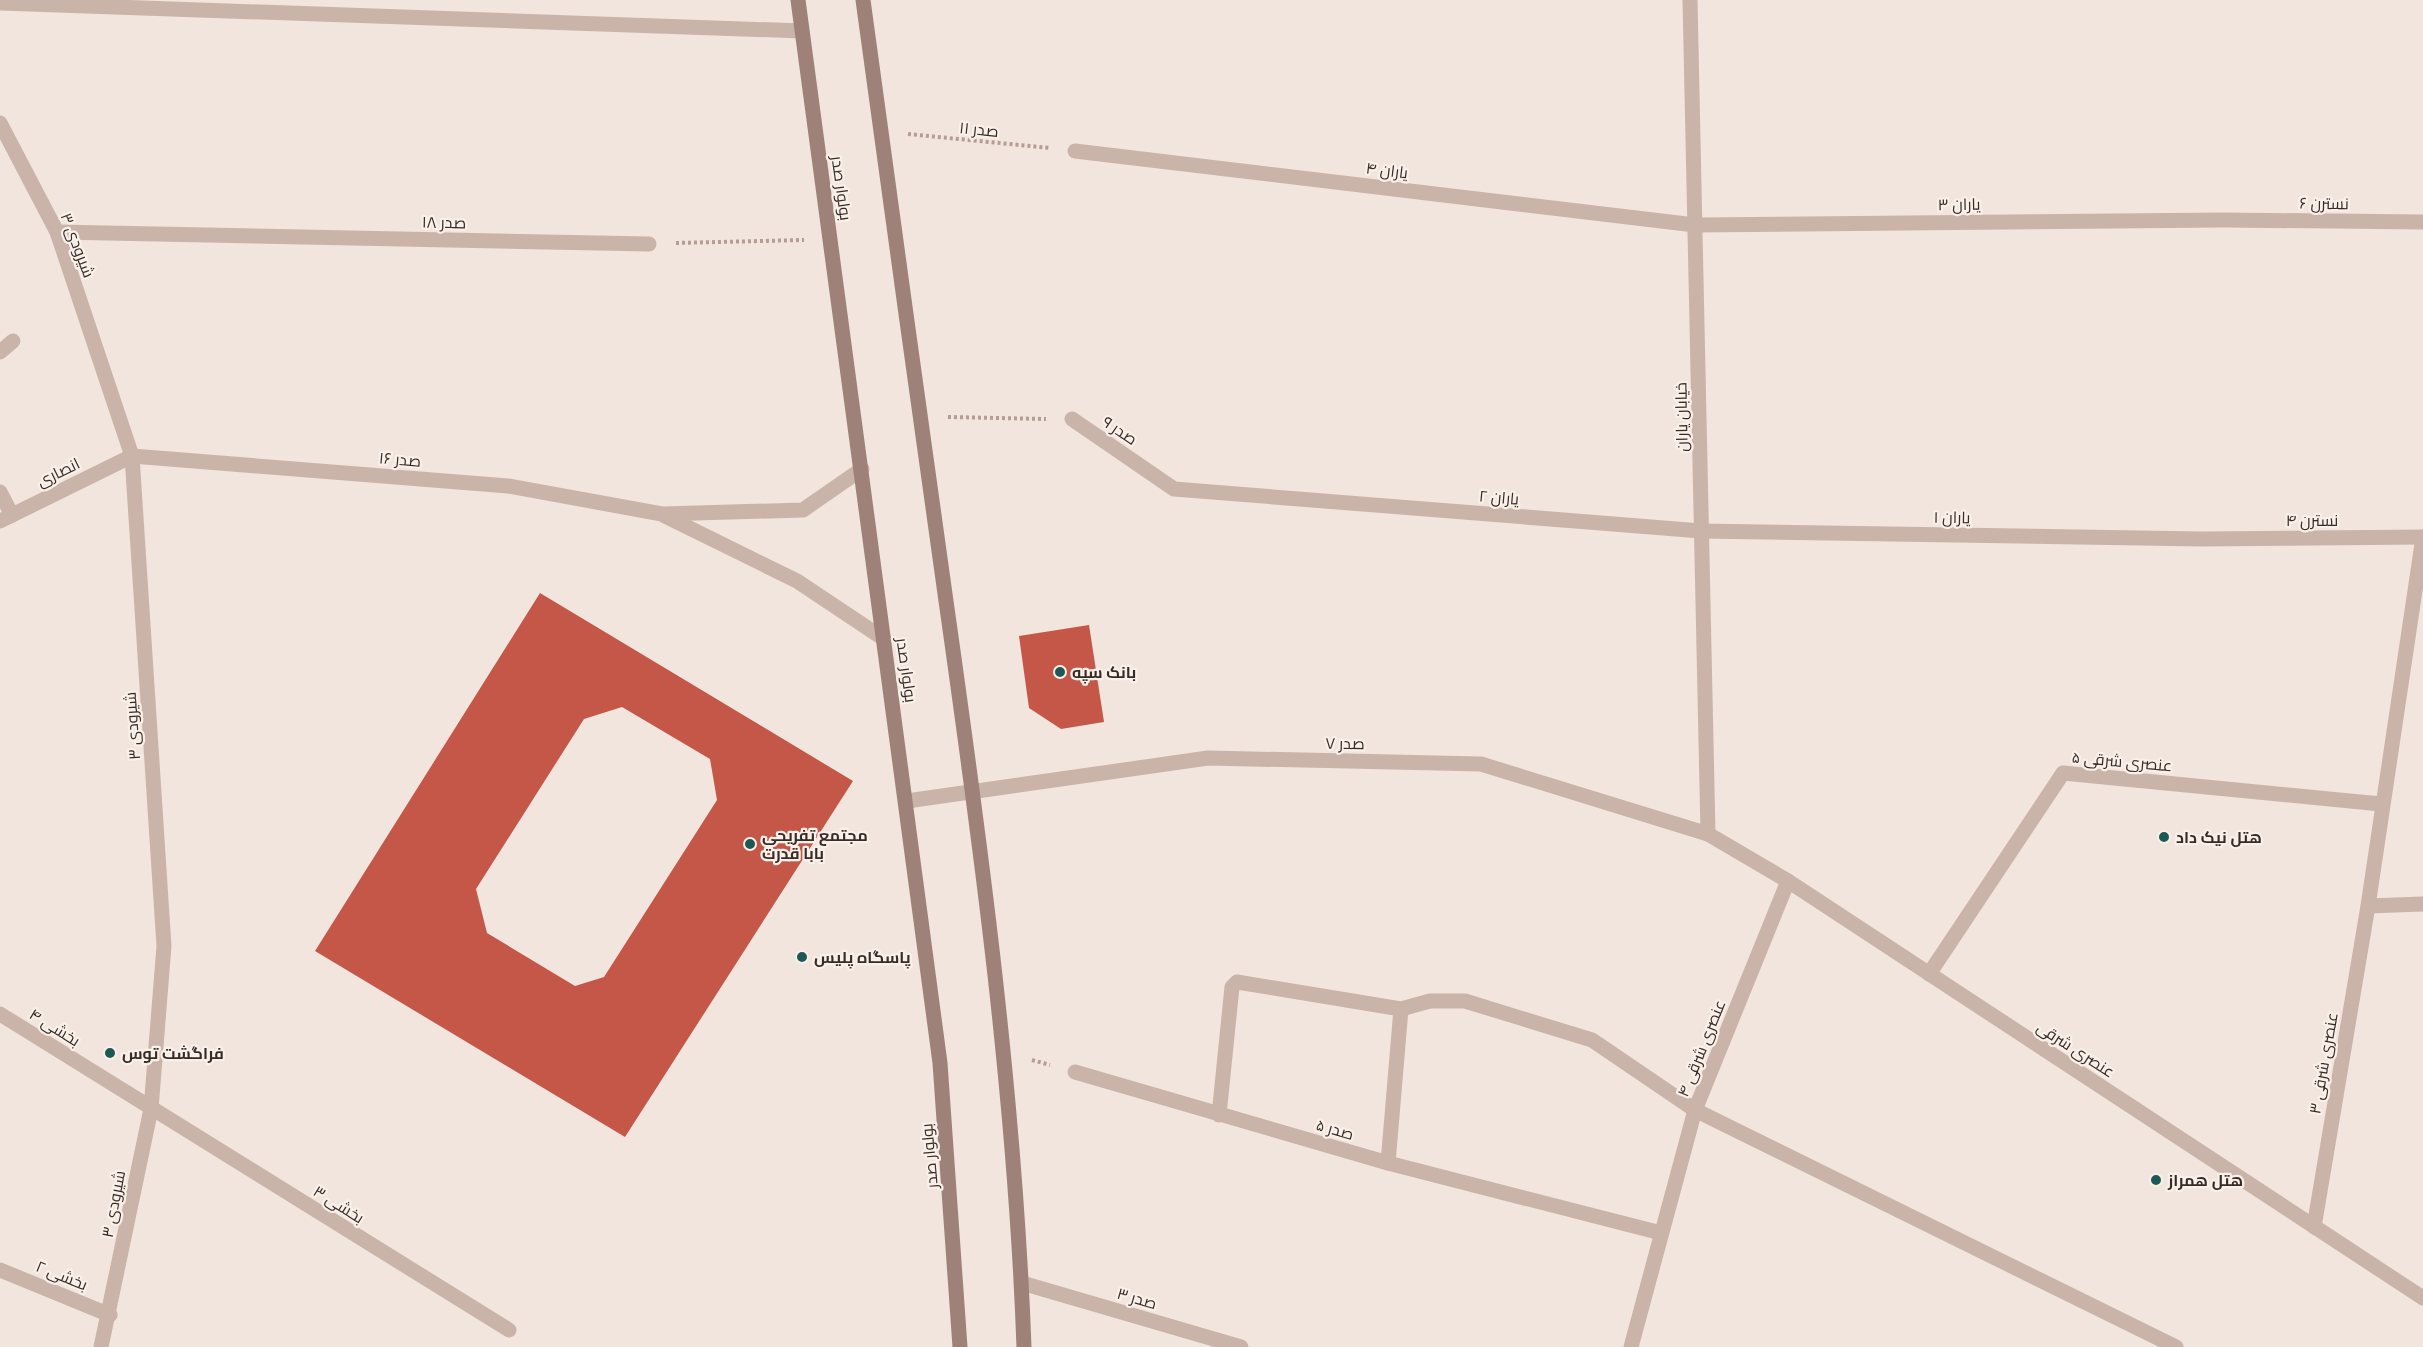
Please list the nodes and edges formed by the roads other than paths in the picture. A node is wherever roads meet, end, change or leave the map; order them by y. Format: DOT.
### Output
graph roads {
  1 [pos="798,0"];
  2 [pos="863,0"];
  3 [pos="1690,0"];
  4 [pos="0,3"];
  5 [pos="802,31"];
  6 [pos="0,123"];
  7 [pos="1075,151"];
  8 [pos="2224,220"];
  9 [pos="2423,222"];
  10 [pos="1695,225"];
  11 [pos="57,232"];
  12 [pos="649,244"];
  13 [pos="14,340"];
  14 [pos="0,352"];
  15 [pos="1072,419"];
  16 [pos="132,456"];
  17 [pos="862,469"];
  18 [pos="0,492"];
  19 [pos="1294,499"];
  20 [pos="662,514"];
  21 [pos="6,518"];
  22 [pos="1701,531"];
  23 [pos="2423,537"];
  24 [pos="2202,539"];
  25 [pos="885,639"];
  26 [pos="973,792"];
  27 [pos="907,801"];
  28 [pos="2381,804"];
  29 [pos="1708,834"];
  30 [pos="1788,881"];
  31 [pos="2423,904"];
  32 [pos="2368,906"];
  33 [pos="1929,974"];
  34 [pos="1401,1009"];
  35 [pos="0,1014"];
  36 [pos="1075,1072"];
  37 [pos="151,1109"];
  38 [pos="1695,1110"];
  39 [pos="1219,1115"];
  40 [pos="1388,1163"];
  41 [pos="2314,1227"];
  42 [pos="1661,1233"];
  43 [pos="0,1270"];
  44 [pos="1022,1283"];
  45 [pos="2423,1298"];
  46 [pos="110,1314"];
  47 [pos="509,1330"];
  48 [pos="101,1347"];
  49 [pos="960,1347"];
  50 [pos="1024,1347"];
  51 [pos="1241,1347"];
  52 [pos="1631,1347"];
  53 [pos="2176,1347"];
  1 -- 5 [label="main road, بولوار صدر"];
  2 -- 26 [label="main road"];
  3 -- 10 [label="street, خیابان یاران"];
  4 -- 5 [label="street"];
  5 -- 17 [label="main road, بولوار صدر"];
  6 -- 11 [label="street, شیرودی ۳"];
  7 -- 10 [label="street, یاران ۴"];
  8 -- 9 [label="street, نسترن ۶"];
  8 -- 10 [label="street, یاران ۳"];
  10 -- 22 [label="street, خیابان یاران"];
  11 -- 12 [label="street, صدر ۱۸"];
  11 -- 16 [label="street, شیرودی ۳"];
  13 -- 14 [label="street"];
  15 -- 19 [label="street, صدر ۹"];
  16 -- 20 [label="street, صدر ۱۶"];
  16 -- 21 [label="street, انصاری"];
  16 -- 37 [label="street, شیرودی ۳"];
  17 -- 20 [label="street, صدر ۱۶"];
  17 -- 25 [label="main road, بولوار صدر"];
  18 -- 21 [label="street"];
  19 -- 22 [label="street, یاران ۲"];
  20 -- 25 [label="street, صدر ۱۶"];
  22 -- 24 [label="street, یاران ۱"];
  22 -- 29 [label="street, خیابان یاران"];
  23 -- 24 [label="street, نسترن ۴"];
  23 -- 28 [label="street, عنصری شرقی ۳"];
  25 -- 27 [label="main road, بولوار صدر"];
  26 -- 27 [label="street, صدر ۷"];
  26 -- 29 [label="street, صدر ۷"];
  26 -- 44 [label="main road"];
  27 -- 49 [label="main road, بولوار صدر"];
  28 -- 32 [label="street, عنصری شرقی ۳"];
  28 -- 33 [label="street, عنصری شرقی ۵"];
  29 -- 30 [label="street, عنصری شرقی"];
  30 -- 33 [label="street, عنصری شرقی"];
  30 -- 38 [label="street, عنصری شرقی ۴"];
  31 -- 32 [label="street"];
  32 -- 41 [label="street, عنصری شرقی ۳"];
  33 -- 41 [label="street, عنصری شرقی"];
  34 -- 38 [label="street"];
  34 -- 39 [label="street"];
  34 -- 40 [label="street"];
  35 -- 37 [label="street, بخشی ۴"];
  36 -- 39 [label="street, صدر ۵"];
  37 -- 46 [label="street, شیرودی ۳"];
  37 -- 47 [label="street, بخشی ۳"];
  38 -- 42 [label="street, عنصری شرقی ۴"];
  38 -- 53 [label="street"];
  39 -- 40 [label="street, صدر ۵"];
  40 -- 42 [label="street, صدر ۵"];
  41 -- 45 [label="street, عنصری شرقی"];
  42 -- 52 [label="street, عنصری شرقی ۴"];
  43 -- 46 [label="street, بخشی ۲"];
  44 -- 50 [label="main road"];
  44 -- 51 [label="street, صدر ۳"];
  46 -- 48 [label="street, شیرودی ۳"];
}
